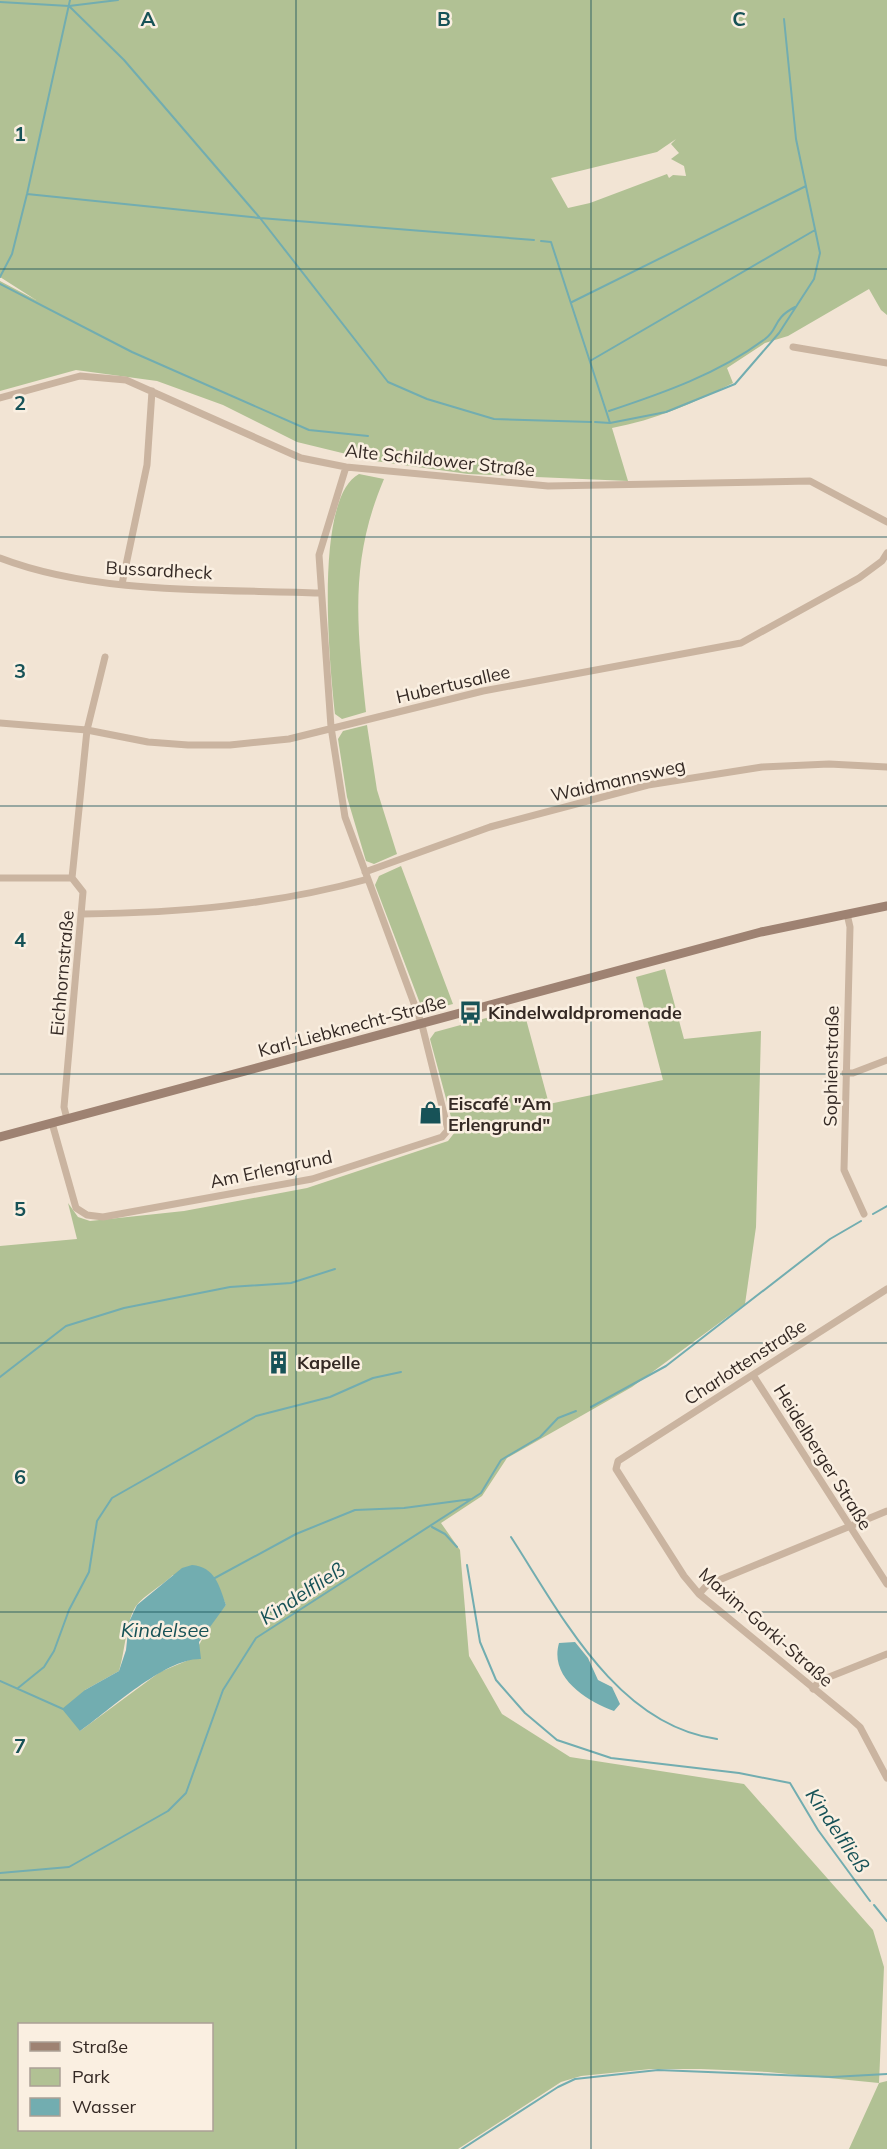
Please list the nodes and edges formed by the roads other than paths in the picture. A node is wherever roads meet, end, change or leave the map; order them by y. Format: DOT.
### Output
graph roads {
  1 [pos="793,347"];
  2 [pos="887,363"];
  3 [pos="152,391"];
  4 [pos="0,398"];
  5 [pos="346,467"];
  6 [pos="887,522"];
  7 [pos="887,553"];
  8 [pos="0,558"];
  9 [pos="122,584"];
  10 [pos="320,593"];
  11 [pos="105,657"];
  12 [pos="0,723"];
  13 [pos="331,727"];
  14 [pos="87,730"];
  15 [pos="887,767"];
  16 [pos="366,875"];
  17 [pos="0,878"];
  18 [pos="72,878"];
  19 [pos="887,906"];
  20 [pos="82,914"];
  21 [pos="847,914"];
  22 [pos="422,1025"];
  23 [pos="887,1060"];
  24 [pos="845,1073"];
  25 [pos="67,1119"];
  26 [pos="52,1123"];
  27 [pos="0,1137"];
  28 [pos="864,1214"];
  29 [pos="887,1289"];
  30 [pos="753,1375"];
  31 [pos="618,1461"];
  32 [pos="887,1511"];
  33 [pos="849,1527"];
  34 [pos="887,1584"];
  35 [pos="699,1594"];
  36 [pos="887,1654"];
  37 [pos="813,1689"];
  38 [pos="886,1773"];
  1 -- 2 [label="street"];
  3 -- 4 [label="street, Alte Schildower Straße"];
  3 -- 5 [label="street, Alte Schildower Straße"];
  3 -- 9 [label="street"];
  5 -- 6 [label="street, Alte Schildower Straße"];
  5 -- 10 [label="street"];
  7 -- 13 [label="street, Hubertusallee"];
  8 -- 9 [label="street, Bussardheck"];
  9 -- 10 [label="street, Bussardheck"];
  10 -- 13 [label="street"];
  11 -- 14 [label="street, Eichhornstraße"];
  12 -- 14 [label="street, Hubertusallee"];
  13 -- 14 [label="street, Hubertusallee"];
  13 -- 16 [label="street"];
  14 -- 18 [label="street, Eichhornstraße"];
  15 -- 16 [label="street, Waidmannsweg"];
  16 -- 20 [label="street, Waidmannsweg"];
  16 -- 22 [label="street"];
  17 -- 18 [label="street"];
  18 -- 20 [label="street, Eichhornstraße"];
  19 -- 21 [label="street, Karl-Liebknecht-Straße"];
  20 -- 25 [label="street, Eichhornstraße"];
  21 -- 22 [label="street, Karl-Liebknecht-Straße"];
  21 -- 24 [label="street, Sophienstraße"];
  22 -- 25 [label="street, Karl-Liebknecht-Straße"];
  22 -- 26 [label="street, Am Erlengrund"];
  23 -- 24 [label="street"];
  24 -- 28 [label="street, Sophienstraße"];
  25 -- 26 [label="street, Karl-Liebknecht-Straße"];
  26 -- 27 [label="street, Karl-Liebknecht-Straße"];
  29 -- 30 [label="street, Charlottenstraße"];
  30 -- 31 [label="street, Charlottenstraße"];
  30 -- 33 [label="street, Heidelberger Straße"];
  31 -- 35 [label="street, Maxim-Gorki-Straße"];
  32 -- 33 [label="street"];
  33 -- 34 [label="street, Heidelberger Straße"];
  33 -- 35 [label="street"];
  35 -- 37 [label="street, Maxim-Gorki-Straße"];
  36 -- 37 [label="street"];
  37 -- 38 [label="street, Maxim-Gorki-Straße"];
}
